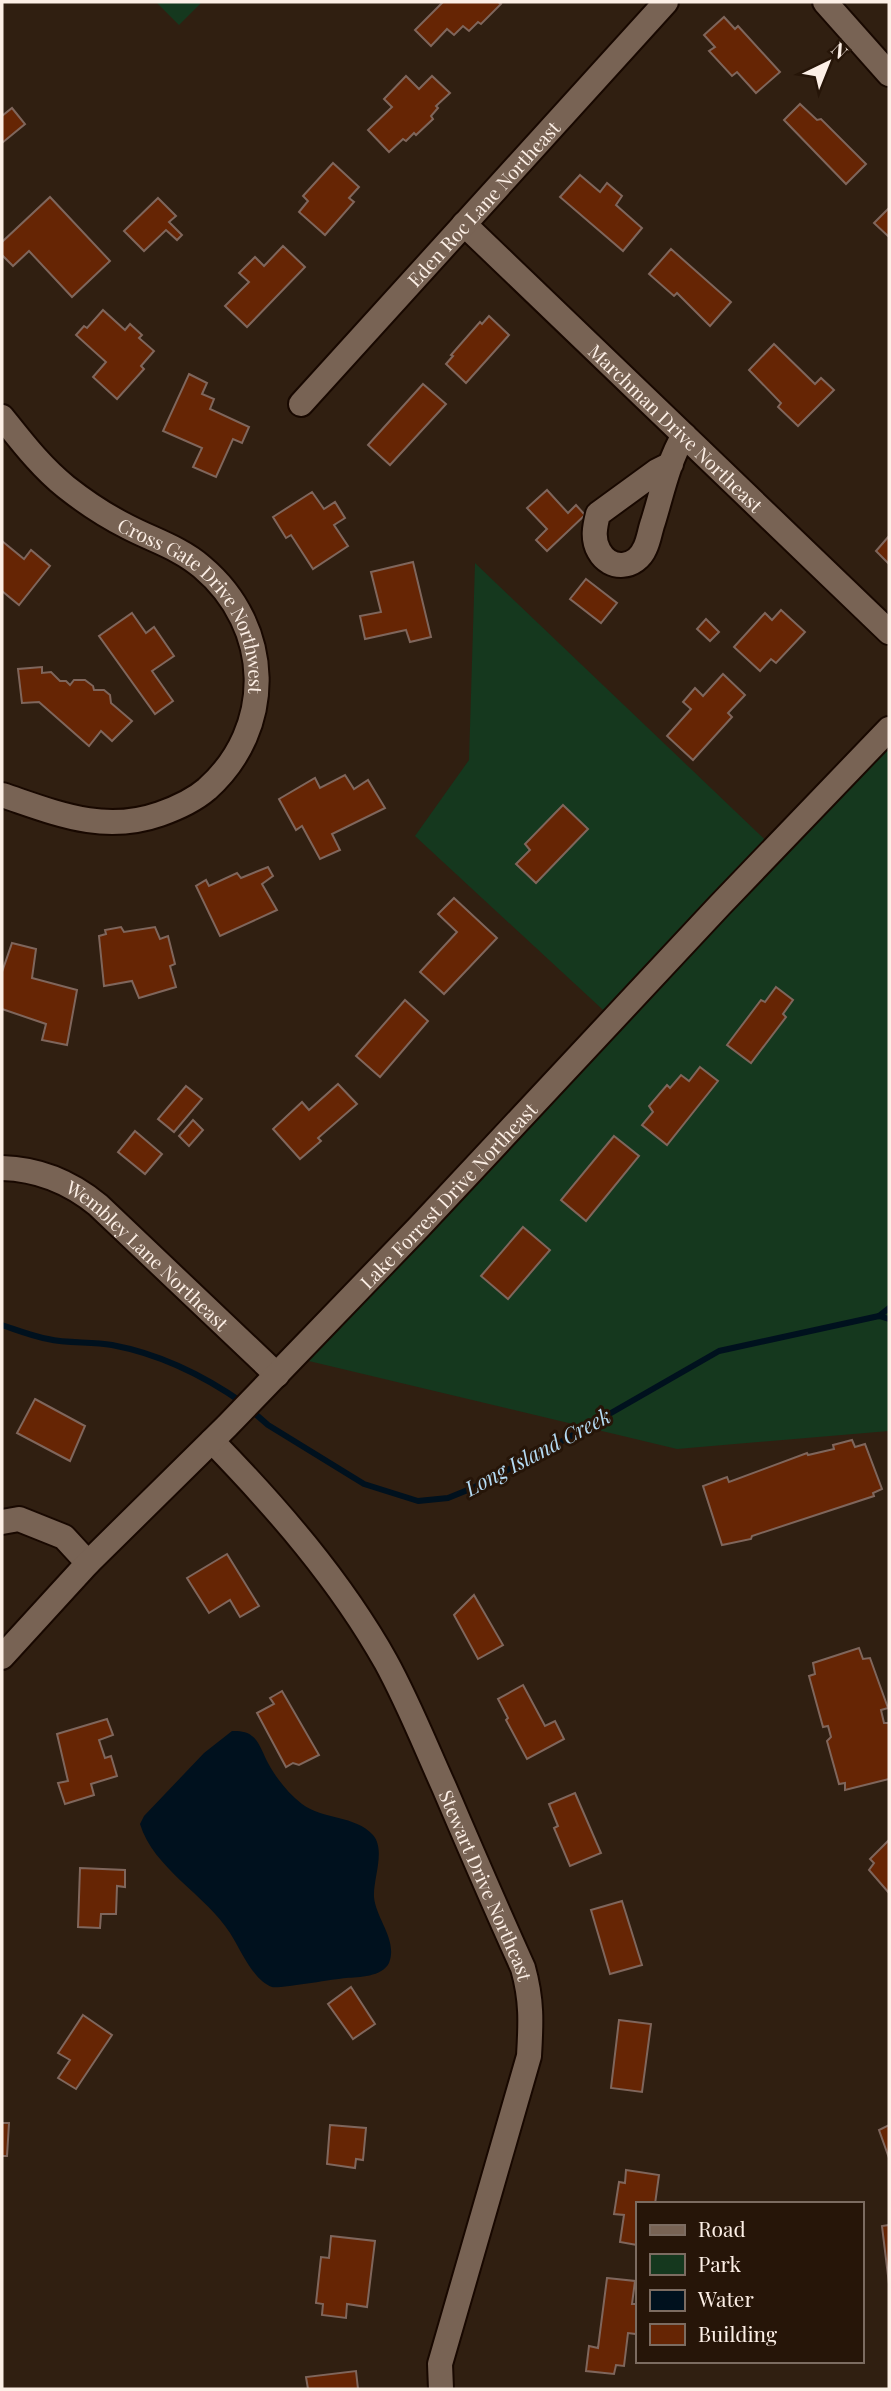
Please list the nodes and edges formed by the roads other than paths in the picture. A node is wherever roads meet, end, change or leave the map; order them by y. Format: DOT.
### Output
graph roads {
  1 [pos="666,2"];
  2 [pos="825,2"];
  3 [pos="889,74"];
  4 [pos="464,224"];
  5 [pos="301,404"];
  6 [pos="2,417"];
  7 [pos="684,435"];
  8 [pos="671,464"];
  9 [pos="889,632"];
  10 [pos="889,729"];
  11 [pos="2,795"];
  12 [pos="2,1168"];
  13 [pos="276,1375"];
  14 [pos="220,1434"];
  15 [pos="2,1522"];
  16 [pos="88,1563"];
  17 [pos="2,1657"];
  18 [pos="441,2389"];
  1 -- 4 [label="street, Eden Roc Lane Northeast"];
  2 -- 3 [label="street"];
  4 -- 5 [label="street, Eden Roc Lane Northeast"];
  4 -- 7 [label="street, Marchman Drive Northeast"];
  6 -- 11 [label="street, Cross Gate Drive Northwest"];
  7 -- 8 [label="street"];
  7 -- 9 [label="street, Marchman Drive Northeast"];
  10 -- 13 [label="street, Lake Forrest Drive Northeast"];
  12 -- 13 [label="street, Wembley Lane Northeast"];
  13 -- 14 [label="street, Lake Forrest Drive Northeast"];
  14 -- 16 [label="street, Lake Forrest Drive Northeast"];
  14 -- 18 [label="street, Stewart Drive Northeast"];
  15 -- 16 [label="street"];
  16 -- 17 [label="street, Lake Forrest Drive Northeast"];
}
